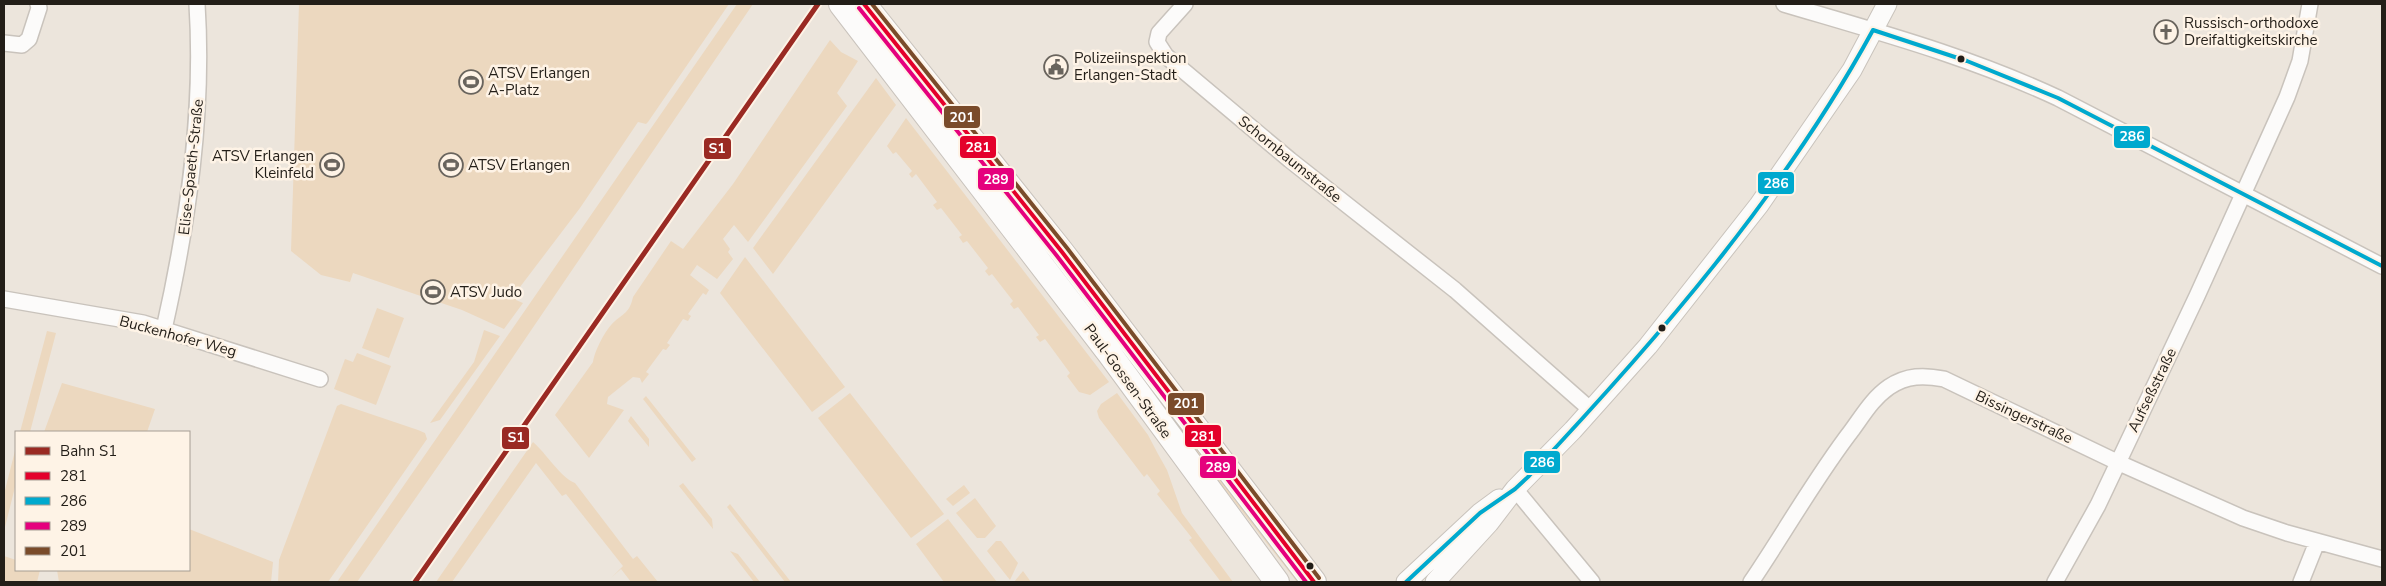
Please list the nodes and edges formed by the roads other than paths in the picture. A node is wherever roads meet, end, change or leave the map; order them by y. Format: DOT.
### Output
graph roads {
  1 [pos="38,4"];
  2 [pos="198,4"];
  3 [pos="1184,4"];
  4 [pos="1784,4"];
  5 [pos="1887,4"];
  6 [pos="2310,4"];
  7 [pos="851,8"];
  8 [pos="1873,30"];
  9 [pos="4,43"];
  10 [pos="2242,194"];
  11 [pos="1051,238"];
  12 [pos="1032,253"];
  13 [pos="2382,266"];
  14 [pos="4,299"];
  15 [pos="164,329"];
  16 [pos="320,379"];
  17 [pos="1591,410"];
  18 [pos="2117,462"];
  19 [pos="1515,490"];
  20 [pos="2317,542"];
  21 [pos="2382,559"];
  22 [pos="1277,582"];
  23 [pos="1314,582"];
  24 [pos="1406,582"];
  25 [pos="1435,582"];
  26 [pos="1592,582"];
  27 [pos="1751,582"];
  28 [pos="2055,582"];
  29 [pos="2301,582"];
  1 -- 9 [label="street"];
  2 -- 15 [label="street, Elise-Spaeth-Straße"];
  3 -- 17 [label="street, Schornbaumstraße"];
  4 -- 8 [label="street"];
  5 -- 8 [label="street"];
  6 -- 10 [label="street, Aufseßstraße"];
  7 -- 11 [label="main road, Paul-Gossen-Straße"];
  7 -- 12 [label="main road, Paul-Gossen-Straße"];
  8 -- 10 [label="street"];
  8 -- 17 [label="street"];
  10 -- 13 [label="street"];
  10 -- 18 [label="street, Aufseßstraße"];
  11 -- 12 [label="main road"];
  11 -- 23 [label="main road, Paul-Gossen-Straße"];
  12 -- 22 [label="main road, Paul-Gossen-Straße"];
  14 -- 15 [label="street, Buckenhofer Weg"];
  15 -- 16 [label="street, Buckenhofer Weg"];
  17 -- 19 [label="street"];
  18 -- 20 [label="street, Bissingerstraße"];
  18 -- 27 [label="street, Bissingerstraße"];
  18 -- 28 [label="street, Aufseßstraße"];
  19 -- 24 [label="street"];
  19 -- 25 [label="street"];
  19 -- 26 [label="street"];
  20 -- 21 [label="street, Bissingerstraße"];
  20 -- 29 [label="street"];
}
